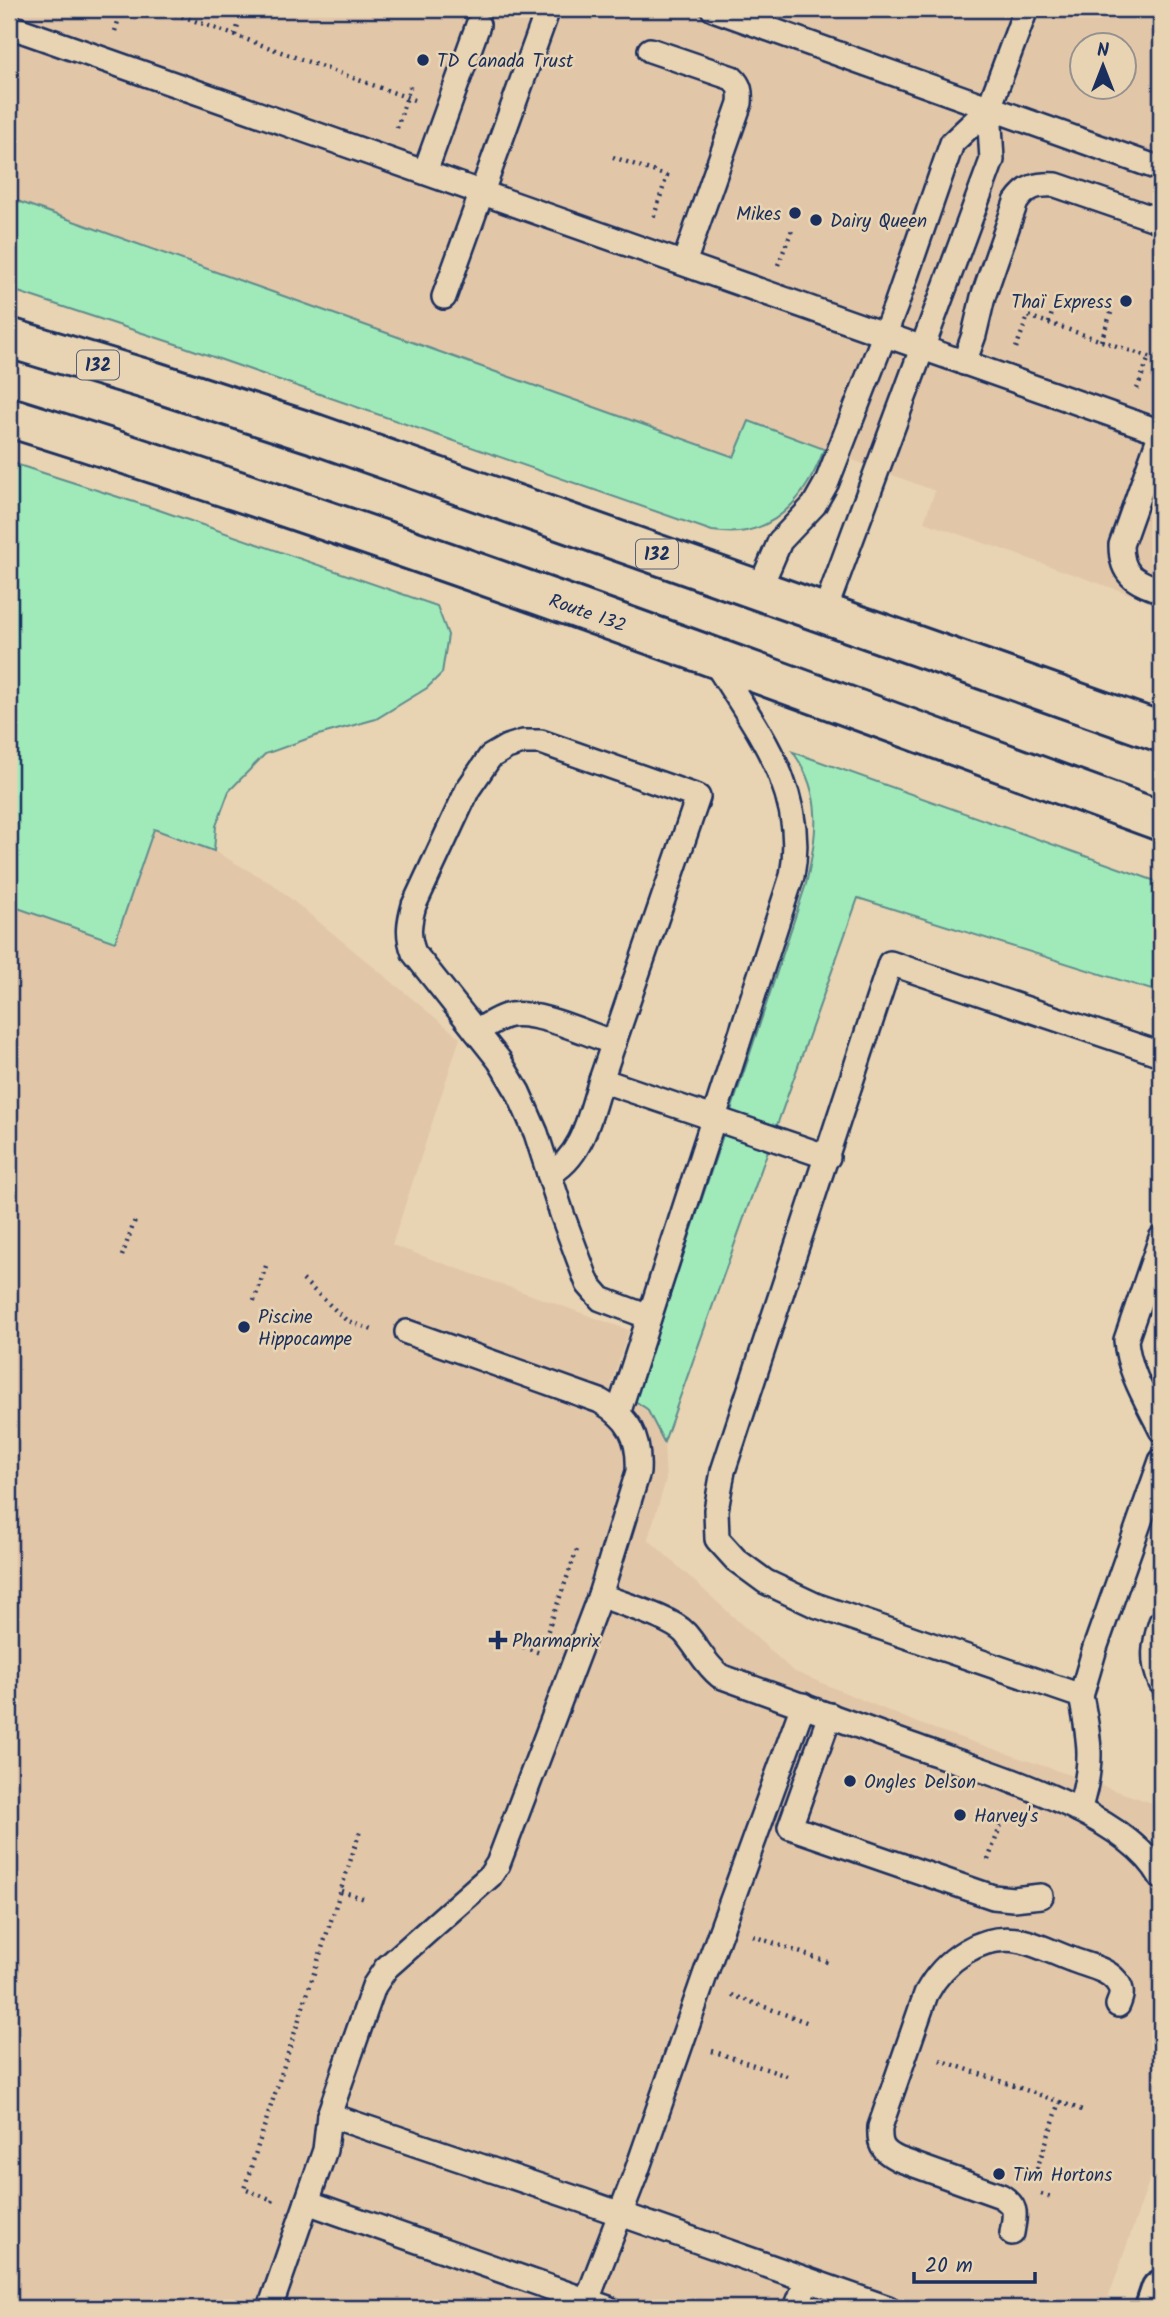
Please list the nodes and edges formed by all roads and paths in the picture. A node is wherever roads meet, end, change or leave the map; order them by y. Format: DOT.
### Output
graph roads {
  1 [pos="162,9"];
  2 [pos="548,9"];
  3 [pos="713,9"];
  4 [pos="1026,9"];
  5 [pos="239,23"];
  6 [pos="478,25"];
  7 [pos="9,26"];
  8 [pos="234,35"];
  9 [pos="650,50"];
  10 [pos="411,84"];
  11 [pos="407,97"];
  12 [pos="428,105"];
  13 [pos="989,108"];
  14 [pos="613,158"];
  15 [pos="1161,169"];
  16 [pos="425,172"];
  17 [pos="481,192"];
  18 [pos="1161,220"];
  19 [pos="663,222"];
  20 [pos="792,230"];
  21 [pos="684,263"];
  22 [pos="779,263"];
  23 [pos="444,297"];
  24 [pos="1053,309"];
  25 [pos="1112,310"];
  26 [pos="1049,323"];
  27 [pos="883,334"];
  28 [pos="9,338"];
  29 [pos="1101,341"];
  30 [pos="1006,346"];
  31 [pos="923,348"];
  32 [pos="1161,361"];
  33 [pos="964,362"];
  34 [pos="9,417"];
  35 [pos="1161,432"];
  36 [pos="759,590"];
  37 [pos="1161,591"];
  38 [pos="824,613"];
  39 [pos="713,659"];
  40 [pos="1161,732"];
  41 [pos="1161,821"];
  42 [pos="476,1031"];
  43 [pos="614,1043"];
  44 [pos="1161,1054"];
  45 [pos="601,1080"];
  46 [pos="714,1118"];
  47 [pos="828,1157"];
  48 [pos="549,1174"];
  49 [pos="135,1220"];
  50 [pos="1161,1238"];
  51 [pos="122,1256"];
  52 [pos="266,1266"];
  53 [pos="303,1280"];
  54 [pos="254,1301"];
  55 [pos="649,1317"];
  56 [pos="407,1332"];
  57 [pos="618,1414"];
  58 [pos="1161,1430"];
  59 [pos="1161,1461"];
  60 [pos="579,1544"];
  61 [pos="600,1595"];
  62 [pos="1161,1622"];
  63 [pos="523,1647"];
  64 [pos="540,1653"];
  65 [pos="536,1666"];
  66 [pos="1161,1683"];
  67 [pos="1081,1696"];
  68 [pos="803,1705"];
  69 [pos="831,1715"];
  70 [pos="994,1809"];
  71 [pos="1079,1810"];
  72 [pos="360,1831"];
  73 [pos="985,1869"];
  74 [pos="1161,1877"];
  75 [pos="341,1891"];
  76 [pos="1041,1896"];
  77 [pos="365,1899"];
  78 [pos="723,1925"];
  79 [pos="830,1963"];
  80 [pos="702,1984"];
  81 [pos="1118,2005"];
  82 [pos="809,2023"];
  83 [pos="682,2041"];
  84 [pos="940,2060"];
  85 [pos="790,2077"];
  86 [pos="1060,2102"];
  87 [pos="1082,2110"];
  88 [pos="329,2115"];
  89 [pos="1029,2189"];
  90 [pos="307,2202"];
  91 [pos="268,2213"];
  92 [pos="619,2214"];
  93 [pos="1012,2232"];
  94 [pos="807,2280"];
  95 [pos="1161,2290"];
  96 [pos="593,2306"];
  97 [pos="270,2308"];
  98 [pos="796,2308"];
  99 [pos="888,2308"];
  100 [pos="1155,2308"];
  1 -- 8 [label="path"];
  2 -- 17 [label="lane"];
  3 -- 13 [label="lane"];
  4 -- 13 [label="lane"];
  5 -- 8 [label="path"];
  6 -- 16 [label="lane"];
  7 -- 16 [label="lane"];
  8 -- 11 [label="path"];
  9 -- 21 [label="lane"];
  10 -- 11 [label="path"];
  11 -- 12 [label="path"];
  13 -- 15 [label="lane"];
  13 -- 27 [label="lane"];
  13 -- 31 [label="lane"];
  14 -- 19 [label="path"];
  16 -- 17 [label="lane"];
  17 -- 21 [label="lane"];
  17 -- 23 [label="lane"];
  18 -- 33 [label="lane"];
  20 -- 22 [label="path"];
  21 -- 27 [label="lane"];
  24 -- 26 [label="path"];
  25 -- 29 [label="path"];
  26 -- 29 [label="path"];
  26 -- 30 [label="path"];
  27 -- 31 [label="lane"];
  27 -- 36 [label="lane"];
  28 -- 36 [label="main road, 132"];
  29 -- 32 [label="path"];
  31 -- 33 [label="lane"];
  31 -- 38 [label="lane"];
  33 -- 35 [label="lane"];
  34 -- 39 [label="main road, Route 132"];
  35 -- 37 [label="lane"];
  36 -- 38 [label="main road, 132"];
  38 -- 40 [label="main road, 132"];
  39 -- 41 [label="main road, Route 132"];
  39 -- 46 [label="lane"];
  42 -- 43 [label="lane"];
  42 -- 43 [label="lane"];
  42 -- 48 [label="lane"];
  43 -- 45 [label="lane"];
  44 -- 47 [label="lane"];
  45 -- 46 [label="lane"];
  45 -- 48 [label="lane"];
  46 -- 47 [label="lane"];
  46 -- 55 [label="lane"];
  47 -- 67 [label="lane"];
  48 -- 55 [label="lane"];
  49 -- 51 [label="path"];
  50 -- 58 [label="lane"];
  52 -- 54 [label="path"];
  53 -- 56 [label="path"];
  55 -- 57 [label="lane"];
  56 -- 57 [label="lane"];
  57 -- 61 [label="lane"];
  59 -- 67 [label="lane"];
  60 -- 64 [label="path"];
  61 -- 68 [label="lane"];
  61 -- 88 [label="lane"];
  62 -- 66 [label="lane"];
  63 -- 64 [label="path"];
  64 -- 65 [label="path"];
  67 -- 71 [label="lane"];
  68 -- 69 [label="lane"];
  68 -- 78 [label="lane"];
  69 -- 71 [label="lane"];
  69 -- 76 [label="lane"];
  70 -- 73 [label="path"];
  71 -- 74 [label="lane"];
  72 -- 75 [label="path"];
  75 -- 77 [label="path"];
  75 -- 91 [label="path"];
  78 -- 79 [label="path"];
  78 -- 80 [label="lane"];
  80 -- 82 [label="path"];
  80 -- 83 [label="lane"];
  81 -- 93 [label="lane"];
  83 -- 85 [label="path"];
  83 -- 92 [label="lane"];
  84 -- 86 [label="path"];
  86 -- 87 [label="path"];
  86 -- 89 [label="path"];
  88 -- 90 [label="lane"];
  88 -- 92 [label="lane"];
  90 -- 96 [label="lane"];
  90 -- 97 [label="lane"];
  92 -- 94 [label="lane"];
  92 -- 96 [label="lane"];
  94 -- 98 [label="lane"];
  94 -- 99 [label="lane"];
  95 -- 100 [label="main road"];
}
